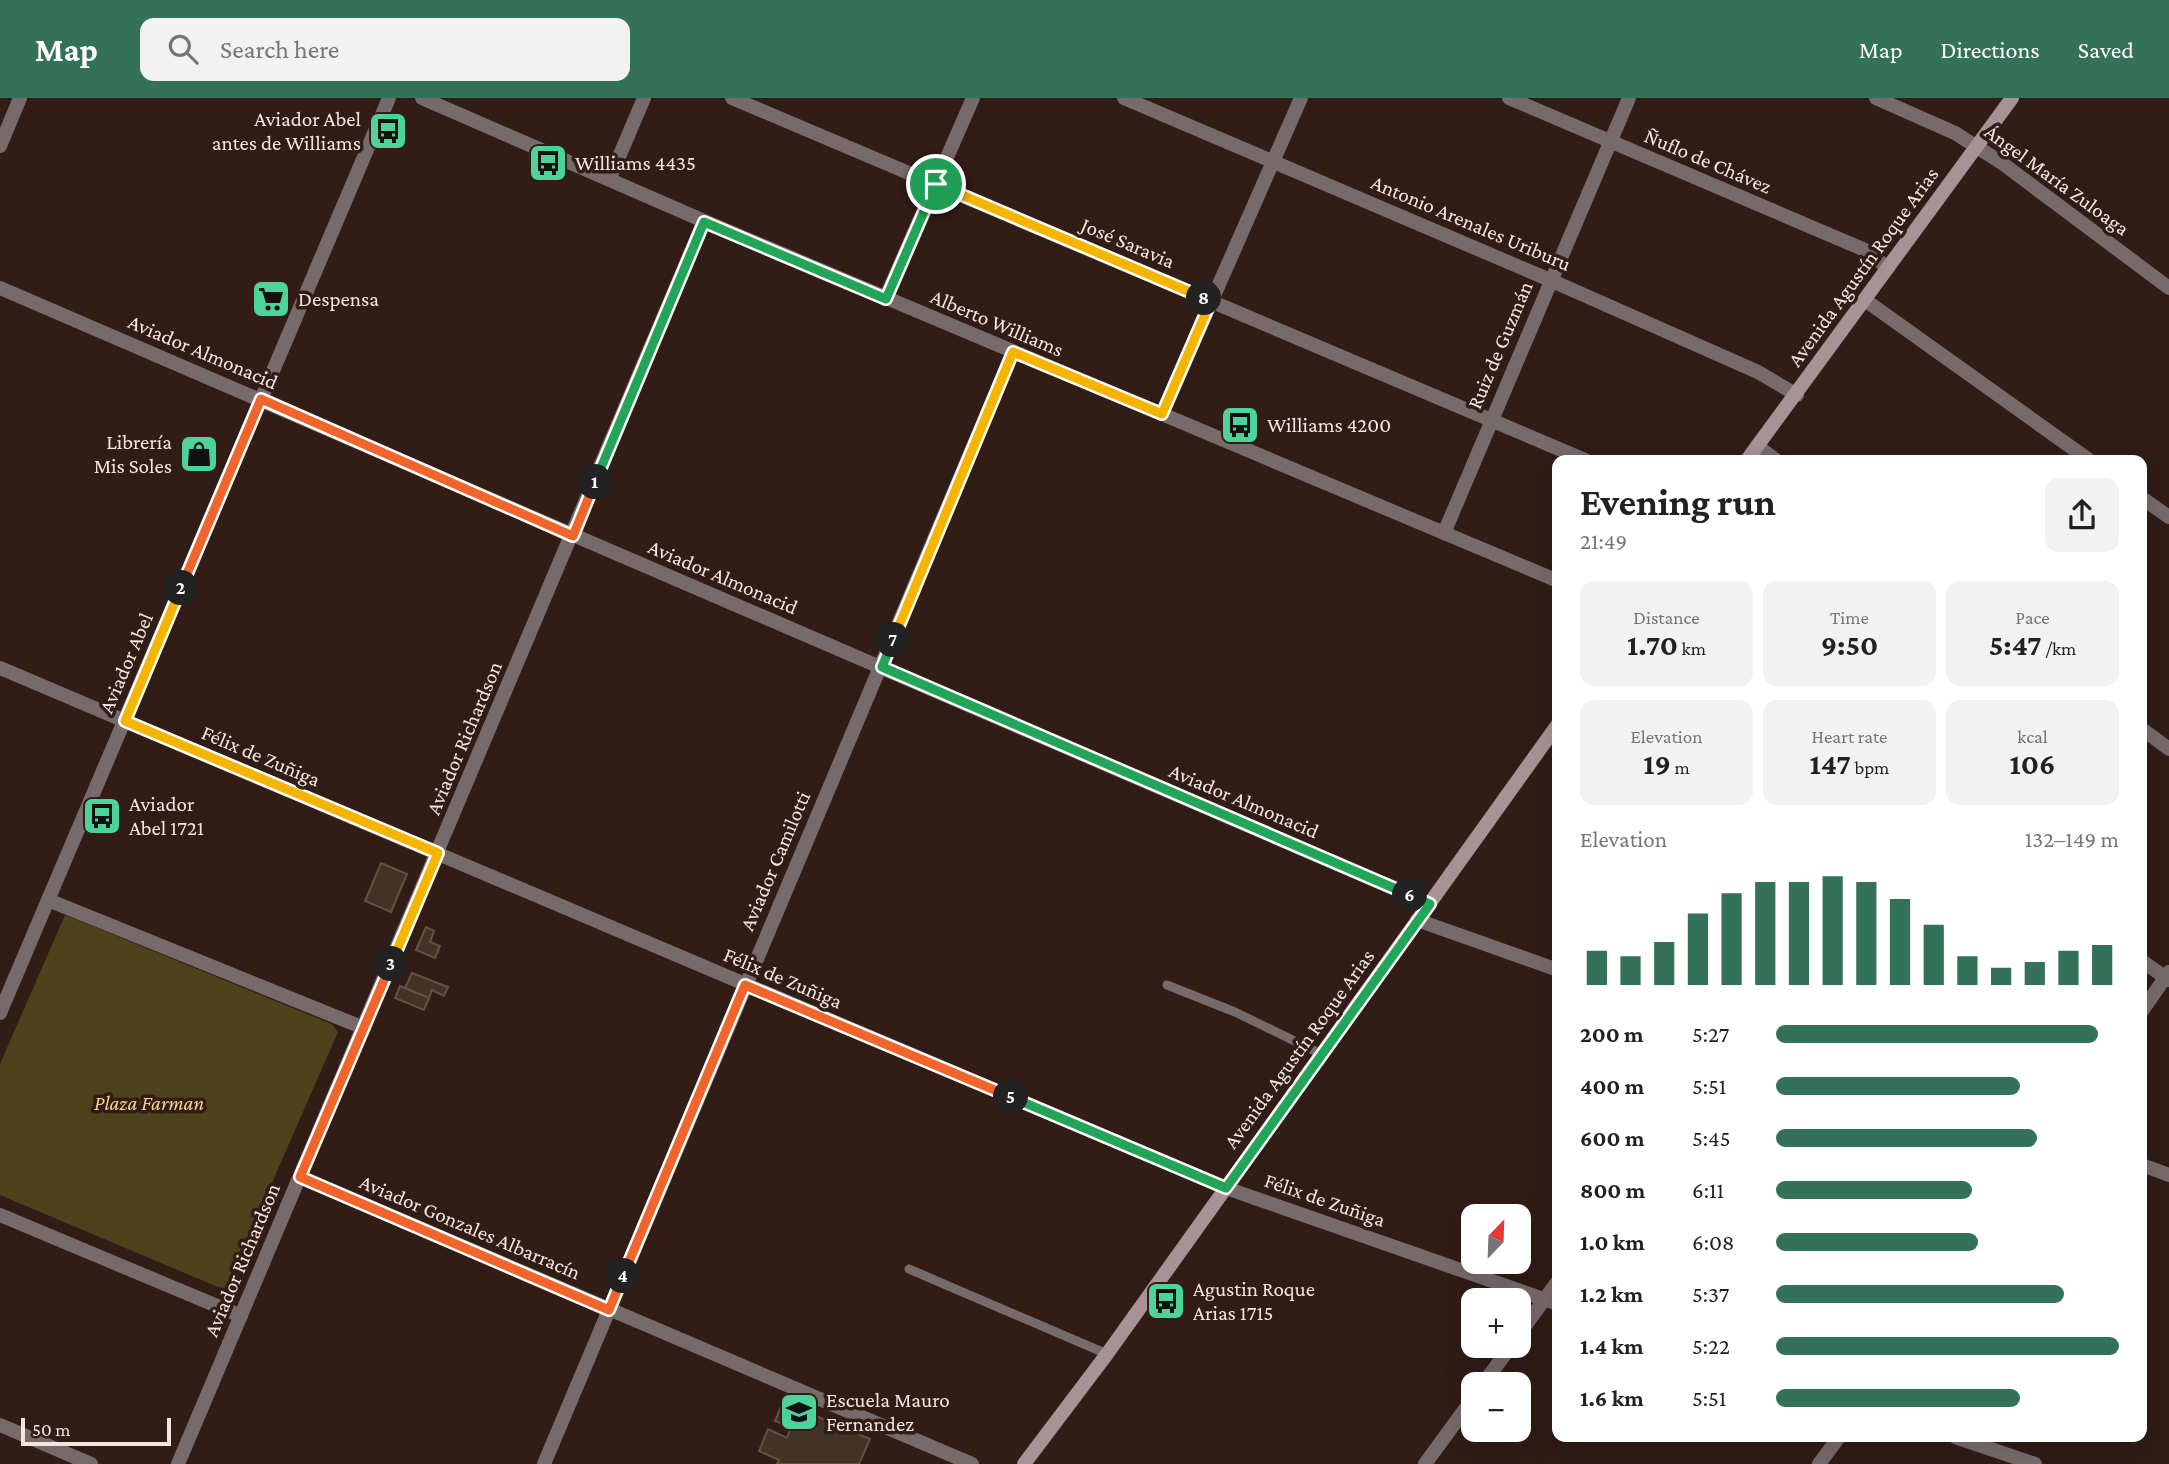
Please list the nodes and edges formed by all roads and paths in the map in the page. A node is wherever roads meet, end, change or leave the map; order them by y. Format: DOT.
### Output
graph roads {
  1 [pos="20,98"];
  2 [pos="388,98"];
  3 [pos="422,98"];
  4 [pos="644,98"];
  5 [pos="732,98"];
  6 [pos="973,98"];
  7 [pos="1124,98"];
  8 [pos="1301,98"];
  9 [pos="1509,98"];
  10 [pos="1629,98"];
  11 [pos="1876,98"];
  12 [pos="2012,98"];
  13 [pos="1610,142"];
  14 [pos="0,146"];
  15 [pos="1976,147"];
  16 [pos="1273,162"];
  17 [pos="610,178"];
  18 [pos="936,184"];
  19 [pos="704,222"];
  20 [pos="1888,268"];
  21 [pos="1550,280"];
  22 [pos="0,288"];
  23 [pos="2169,288"];
  24 [pos="886,299"];
  25 [pos="1865,300"];
  26 [pos="1211,301"];
  27 [pos="1013,352"];
  28 [pos="1797,395"];
  29 [pos="261,399"];
  30 [pos="1162,414"];
  31 [pos="1491,420"];
  32 [pos="1758,446"];
  33 [pos="1573,455"];
  34 [pos="1751,455"];
  35 [pos="1770,455"];
  36 [pos="2082,455"];
  37 [pos="2147,502"];
  38 [pos="2169,517"];
  39 [pos="1444,533"];
  40 [pos="573,536"];
  41 [pos="1552,578"];
  42 [pos="882,667"];
  43 [pos="0,668"];
  44 [pos="125,721"];
  45 [pos="1552,732"];
  46 [pos="2147,733"];
  47 [pos="2169,749"];
  48 [pos="438,853"];
  49 [pos="48,900"];
  50 [pos="1430,904"];
  51 [pos="1417,920"];
  52 [pos="2147,964"];
  53 [pos="1552,968"];
  54 [pos="2168,977"];
  55 [pos="745,985"];
  56 [pos="1167,985"];
  57 [pos="2147,1004"];
  58 [pos="0,1013"];
  59 [pos="364,1028"];
  60 [pos="1321,1054"];
  61 [pos="2147,1168"];
  62 [pos="2169,1175"];
  63 [pos="300,1177"];
  64 [pos="1226,1188"];
  65 [pos="0,1215"];
  66 [pos="909,1269"];
  67 [pos="1551,1302"];
  68 [pos="609,1310"];
  69 [pos="241,1316"];
  70 [pos="1531,1322"];
  71 [pos="1108,1354"];
  72 [pos="1461,1415"];
  73 [pos="0,1425"];
  74 [pos="1835,1442"];
  75 [pos="1970,1442"];
  76 [pos="1027,1463"];
  77 [pos="91,1464"];
  78 [pos="178,1464"];
  79 [pos="544,1464"];
  80 [pos="972,1464"];
  81 [pos="1425,1464"];
  82 [pos="1819,1464"];
  83 [pos="2035,1464"];
  1 -- 14 [label="street"];
  2 -- 29 [label="street, Aviador Abel"];
  3 -- 17 [label="street, Alberto Williams"];
  4 -- 17 [label="street"];
  5 -- 18 [label="street, José Saravia"];
  6 -- 18 [label="street"];
  7 -- 16 [label="street, Antonio Arenales Uriburu"];
  8 -- 16 [label="street"];
  9 -- 13 [label="street, Ñuflo de Chávez"];
  10 -- 13 [label="street, Ruiz de Guzmán"];
  11 -- 15 [label="street, Ángel María Zuloaga"];
  12 -- 15 [label="main road, Avenida Agustín Roque Arias"];
  13 -- 20 [label="street, Ñuflo de Chávez"];
  13 -- 21 [label="street, Ruiz de Guzmán"];
  15 -- 20 [label="main road, Avenida Agustín Roque Arias"];
  15 -- 23 [label="street, Ángel María Zuloaga"];
  16 -- 21 [label="street, Antonio Arenales Uriburu"];
  16 -- 26 [label="street"];
  17 -- 19 [label="street, Alberto Williams"];
  18 -- 24 [label="street"];
  18 -- 26 [label="street, José Saravia"];
  19 -- 24 [label="street, Alberto Williams"];
  19 -- 40 [label="street, Aviador Richardson"];
  20 -- 25 [label="main road, Avenida Agustín Roque Arias"];
  21 -- 28 [label="street, Antonio Arenales Uriburu"];
  21 -- 31 [label="street, Ruiz de Guzmán"];
  22 -- 29 [label="street, Aviador Almonacid"];
  24 -- 27 [label="street, Alberto Williams"];
  25 -- 28 [label="main road, Avenida Agustín Roque Arias"];
  25 -- 36 [label="street"];
  26 -- 30 [label="street"];
  26 -- 31 [label="street, José Saravia"];
  27 -- 30 [label="street, Alberto Williams"];
  27 -- 42 [label="street, Aviador Camilotti"];
  28 -- 32 [label="main road, Avenida Agustín Roque Arias"];
  29 -- 40 [label="street, Aviador Almonacid"];
  29 -- 44 [label="street, Aviador Abel"];
  30 -- 39 [label="street, Alberto Williams"];
  31 -- 33 [label="street, José Saravia"];
  31 -- 39 [label="street, Ruiz de Guzmán"];
  32 -- 34 [label="main road, Avenida Agustín Roque Arias"];
  32 -- 35 [label="street"];
  37 -- 38 [label="street"];
  39 -- 41 [label="street, Alberto Williams"];
  40 -- 42 [label="street, Aviador Almonacid"];
  40 -- 48 [label="street, Aviador Richardson"];
  42 -- 50 [label="street, Aviador Almonacid"];
  42 -- 55 [label="street, Aviador Camilotti"];
  43 -- 44 [label="street, Félix de Zuñiga"];
  44 -- 48 [label="street, Félix de Zuñiga"];
  44 -- 49 [label="street, Aviador Abel"];
  45 -- 50 [label="main road, Avenida Agustín Roque Arias"];
  46 -- 47 [label="street"];
  48 -- 55 [label="street, Félix de Zuñiga"];
  48 -- 59 [label="street, Aviador Richardson"];
  49 -- 58 [label="street, Aviador Abel"];
  49 -- 59 [label="street"];
  50 -- 51 [label="main road, Avenida Agustín Roque Arias"];
  51 -- 53 [label="street"];
  51 -- 60 [label="main road, Avenida Agustín Roque Arias"];
  52 -- 54 [label="street"];
  54 -- 57 [label="street"];
  55 -- 64 [label="street, Félix de Zuñiga"];
  55 -- 68 [label="street, Aviador Camilotti"];
  56 -- 60 [label="lane"];
  59 -- 63 [label="street, Aviador Richardson"];
  60 -- 64 [label="main road, Avenida Agustín Roque Arias"];
  61 -- 62 [label="street"];
  63 -- 68 [label="street, Aviador Gonzales Albarracín"];
  63 -- 69 [label="street, Aviador Richardson"];
  64 -- 67 [label="street, Félix de Zuñiga"];
  64 -- 71 [label="main road, Avenida Agustín Roque Arias"];
  65 -- 69 [label="street"];
  66 -- 71 [label="lane"];
  67 -- 70 [label="street"];
  68 -- 79 [label="street, Aviador Camilotti"];
  68 -- 80 [label="street, Aviador Gonzales Albarracín"];
  69 -- 78 [label="street, Aviador Richardson"];
  71 -- 76 [label="main road, Avenida Agustín Roque Arias"];
  72 -- 81 [label="street"];
  73 -- 77 [label="street"];
  74 -- 82 [label="street"];
  75 -- 83 [label="street"];
}
